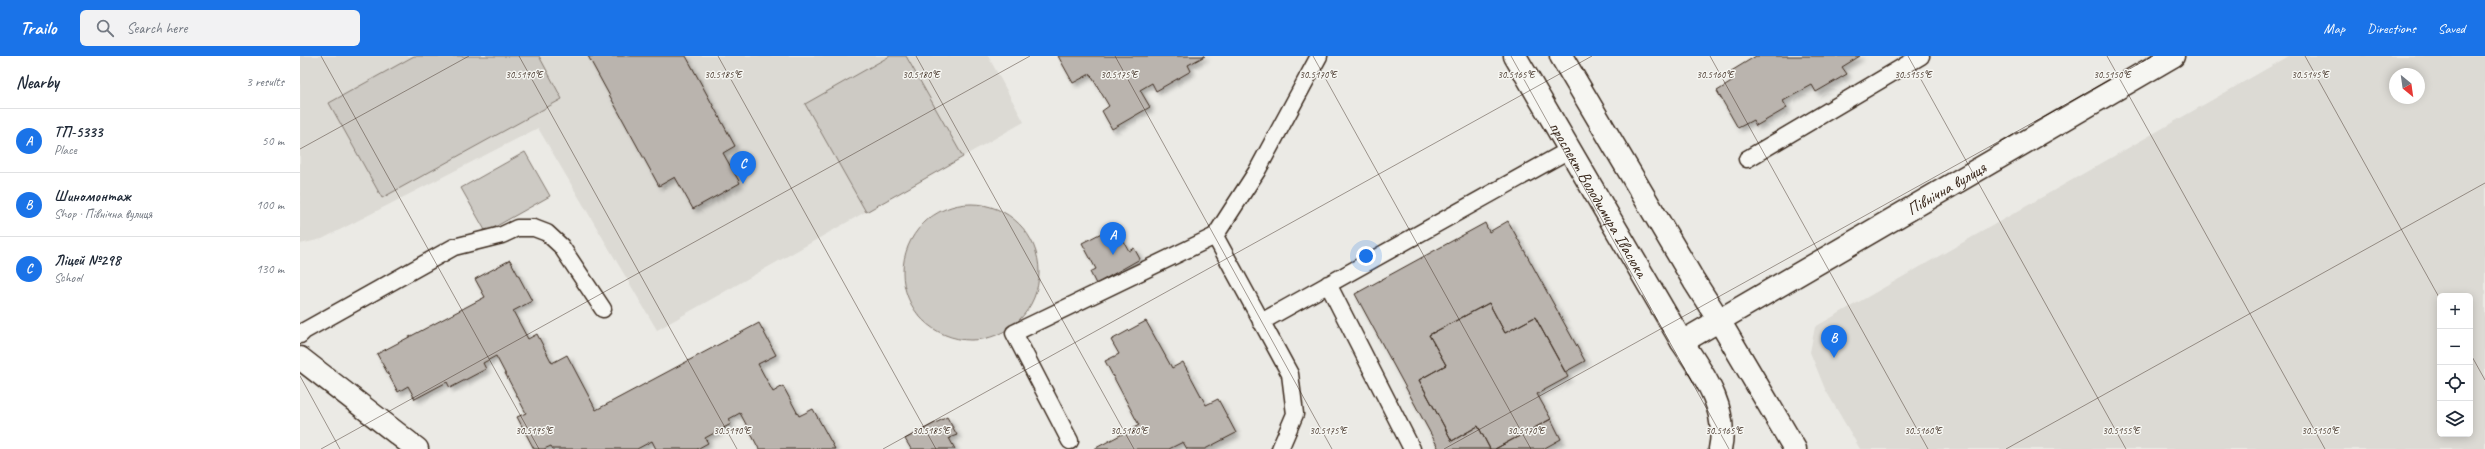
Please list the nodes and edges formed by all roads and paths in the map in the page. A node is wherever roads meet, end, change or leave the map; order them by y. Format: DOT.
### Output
graph roads {
  1 [pos="1319,56"];
  2 [pos="1515,56"];
  3 [pos="1561,56"];
  4 [pos="1921,56"];
  5 [pos="2160,59"];
  6 [pos="1569,150"];
  7 [pos="1747,159"];
  8 [pos="1215,236"];
  9 [pos="1328,284"];
  10 [pos="603,309"];
  11 [pos="1261,322"];
  12 [pos="1720,322"];
  13 [pos="300,335"];
  14 [pos="1682,342"];
  15 [pos="300,358"];
  16 [pos="1070,441"];
  17 [pos="417,449"];
  18 [pos="1280,449"];
  19 [pos="1412,449"];
  20 [pos="1720,449"];
  21 [pos="1795,449"];
  1 -- 8 [label="lane"];
  2 -- 6 [label="street, проспект Володимира Івасюка"];
  3 -- 12 [label="street"];
  4 -- 7 [label="lane"];
  5 -- 12 [label="street, Північна вулиця"];
  6 -- 9 [label="lane"];
  6 -- 14 [label="street, проспект Володимира Івасюка"];
  8 -- 11 [label="lane"];
  8 -- 16 [label="lane"];
  9 -- 11 [label="lane"];
  9 -- 19 [label="lane"];
  10 -- 13 [label="lane"];
  11 -- 18 [label="lane"];
  12 -- 14 [label="street, Північна вулиця"];
  12 -- 21 [label="street"];
  14 -- 20 [label="street"];
  15 -- 17 [label="street"];
}
